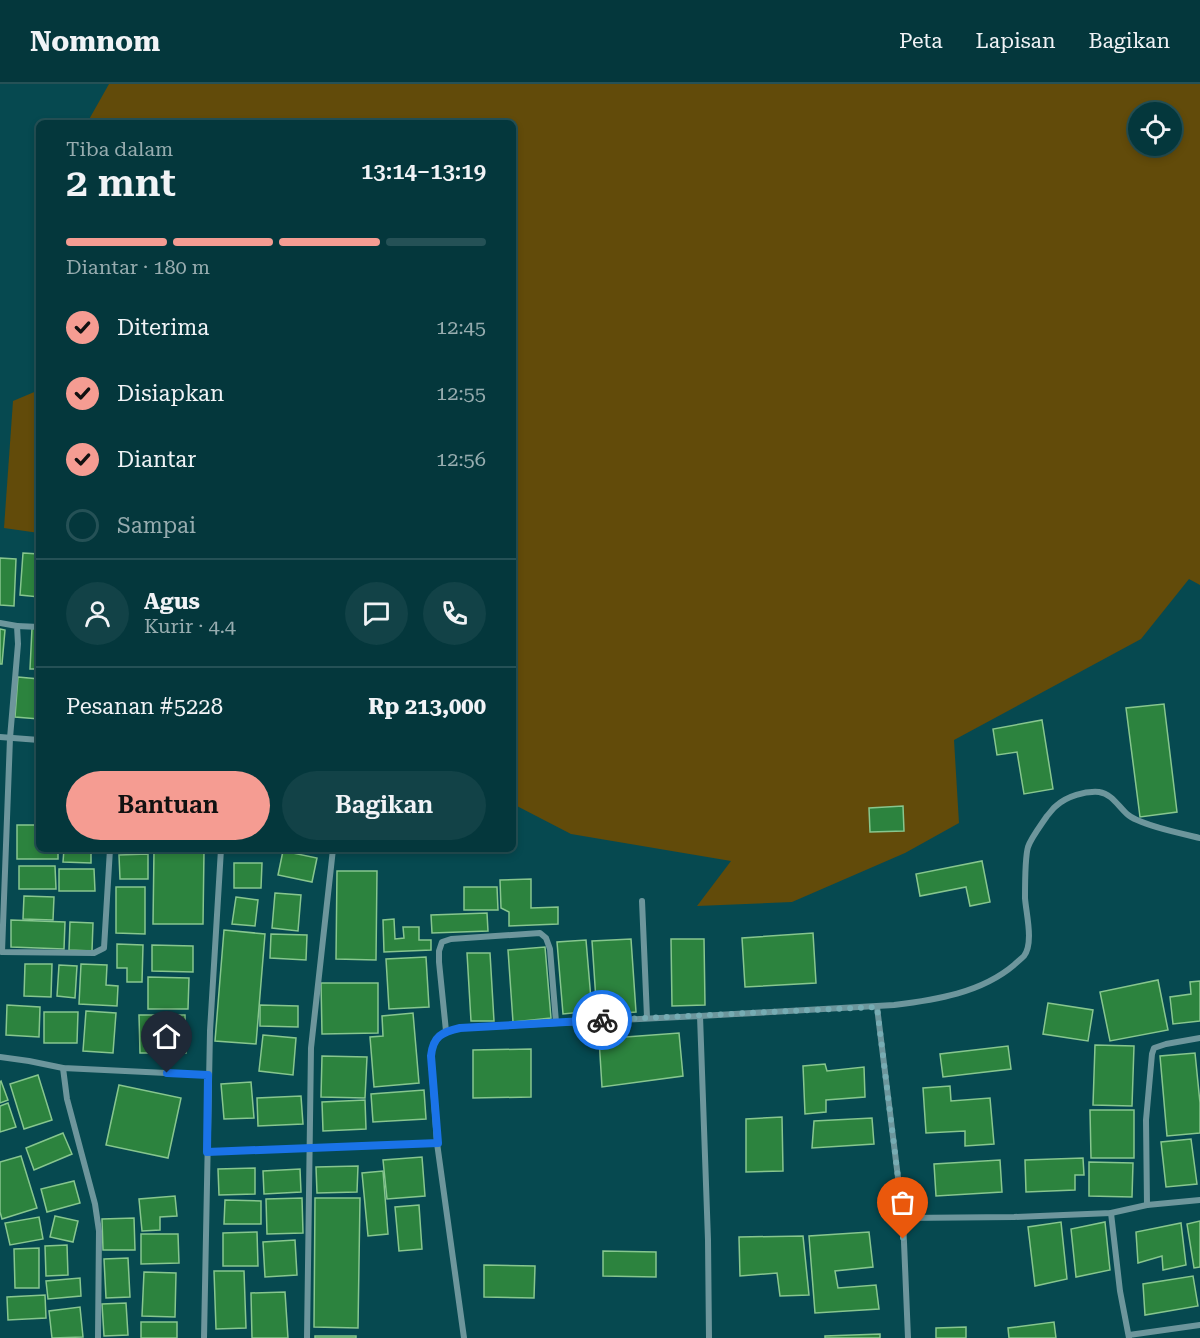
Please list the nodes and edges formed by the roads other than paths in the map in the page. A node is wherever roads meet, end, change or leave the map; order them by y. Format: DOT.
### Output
graph roads {
  1 [pos="0,623"];
  2 [pos="17,626"];
  3 [pos="36,627"];
  4 [pos="0,738"];
  5 [pos="10,738"];
  6 [pos="36,740"];
  7 [pos="1200,838"];
  8 [pos="110,852"];
  9 [pos="221,852"];
  10 [pos="333,852"];
  11 [pos="642,901"];
  12 [pos="1,952"];
  13 [pos="877,1007"];
  14 [pos="700,1016"];
  15 [pos="647,1017"];
  16 [pos="556,1022"];
  17 [pos="446,1031"];
  18 [pos="1200,1038"];
  19 [pos="0,1057"];
  20 [pos="63,1068"];
  21 [pos="208,1075"];
  22 [pos="438,1143"];
  23 [pos="310,1148"];
  24 [pos="207,1152"];
  25 [pos="1200,1200"];
  26 [pos="1147,1205"];
  27 [pos="1111,1213"];
  28 [pos="903,1218"];
  29 [pos="1200,1325"];
  30 [pos="1129,1336"];
  31 [pos="98,1338"];
  32 [pos="204,1338"];
  33 [pos="307,1338"];
  34 [pos="464,1338"];
  35 [pos="709,1338"];
  36 [pos="908,1338"];
  1 -- 2 [label="street"];
  2 -- 3 [label="street"];
  2 -- 5 [label="street"];
  4 -- 5 [label="street"];
  5 -- 6 [label="street"];
  5 -- 12 [label="street"];
  7 -- 13 [label="street"];
  8 -- 12 [label="street"];
  9 -- 21 [label="street"];
  10 -- 23 [label="street"];
  11 -- 15 [label="street"];
  13 -- 14 [label="street"];
  13 -- 28 [label="street"];
  14 -- 15 [label="street"];
  14 -- 35 [label="street"];
  15 -- 16 [label="street"];
  16 -- 17 [label="street"];
  16 -- 17 [label="street"];
  17 -- 22 [label="street"];
  18 -- 26 [label="street"];
  19 -- 20 [label="street"];
  20 -- 21 [label="street"];
  20 -- 31 [label="street"];
  21 -- 24 [label="street"];
  22 -- 23 [label="street"];
  22 -- 34 [label="street"];
  23 -- 24 [label="street"];
  23 -- 33 [label="street"];
  24 -- 32 [label="street"];
  25 -- 26 [label="street"];
  26 -- 27 [label="street"];
  27 -- 28 [label="street"];
  27 -- 30 [label="street"];
  28 -- 36 [label="street"];
  29 -- 30 [label="street"];
}
